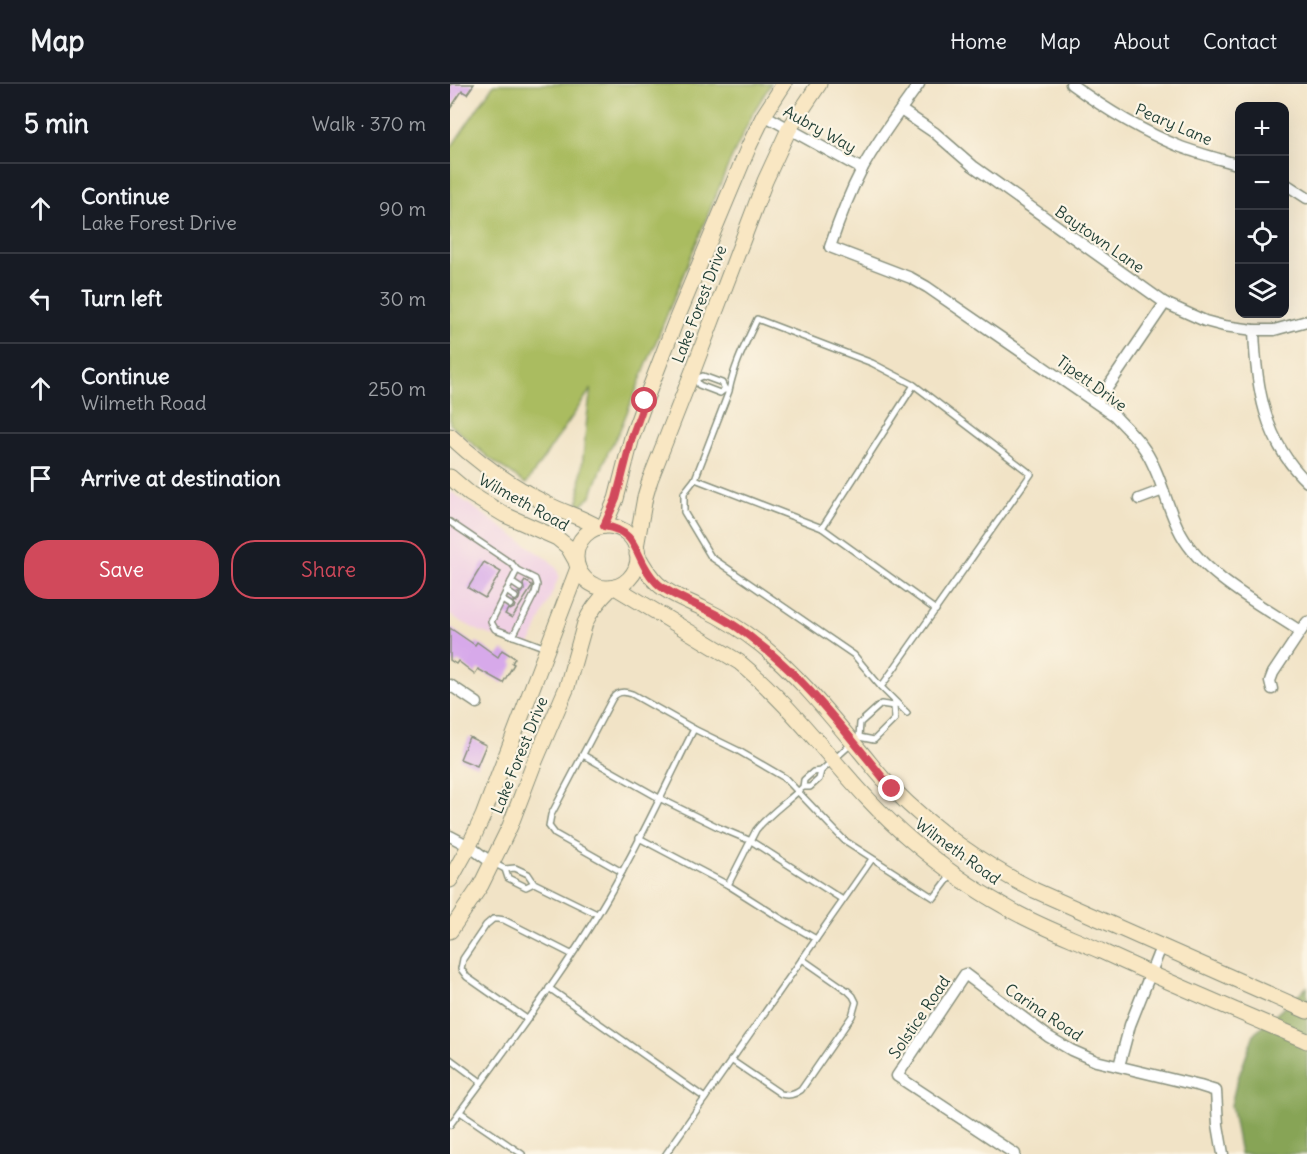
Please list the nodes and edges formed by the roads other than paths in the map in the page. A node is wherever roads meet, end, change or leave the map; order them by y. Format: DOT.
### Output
graph roads {
  1 [pos="784,84"];
  2 [pos="819,84"];
  3 [pos="919,84"];
  4 [pos="1071,84"];
  5 [pos="901,110"];
  6 [pos="764,115"];
  7 [pos="789,129"];
  8 [pos="1235,164"];
  9 [pos="862,169"];
  10 [pos="1289,186"];
  11 [pos="1307,198"];
  12 [pos="1165,303"];
  13 [pos="1307,321"];
  14 [pos="1254,330"];
  15 [pos="693,378"];
  16 [pos="914,385"];
  17 [pos="727,390"];
  18 [pos="1096,403"];
  19 [pos="450,436"];
  20 [pos="695,479"];
  21 [pos="451,480"];
  22 [pos="1307,482"];
  23 [pos="1163,490"];
  24 [pos="1139,499"];
  25 [pos="450,522"];
  26 [pos="601,527"];
  27 [pos="822,528"];
  28 [pos="637,550"];
  29 [pos="577,564"];
  30 [pos="517,570"];
  31 [pos="511,582"];
  32 [pos="520,588"];
  33 [pos="613,588"];
  34 [pos="506,591"];
  35 [pos="515,597"];
  36 [pos="502,600"];
  37 [pos="522,602"];
  38 [pos="510,606"];
  39 [pos="529,606"];
  40 [pos="936,609"];
  41 [pos="517,610"];
  42 [pos="524,615"];
  43 [pos="1304,627"];
  44 [pos="513,636"];
  45 [pos="548,648"];
  46 [pos="450,685"];
  47 [pos="881,687"];
  48 [pos="1272,689"];
  49 [pos="477,703"];
  50 [pos="895,704"];
  51 [pos="907,712"];
  52 [pos="694,729"];
  53 [pos="856,740"];
  54 [pos="583,755"];
  55 [pos="832,760"];
  56 [pos="798,791"];
  57 [pos="659,798"];
  58 [pos="450,836"];
  59 [pos="639,838"];
  60 [pos="751,841"];
  61 [pos="469,846"];
  62 [pos="872,859"];
  63 [pos="499,866"];
  64 [pos="622,872"];
  65 [pos="953,872"];
  66 [pos="450,880"];
  67 [pos="534,883"];
  68 [pos="728,885"];
  69 [pos="843,900"];
  70 [pos="597,914"];
  71 [pos="450,932"];
  72 [pos="816,939"];
  73 [pos="1161,947"];
  74 [pos="571,954"];
  75 [pos="802,959"];
  76 [pos="965,974"];
  77 [pos="1150,974"];
  78 [pos="549,988"];
  79 [pos="1307,1011"];
  80 [pos="526,1019"];
  81 [pos="1307,1041"];
  82 [pos="450,1059"];
  83 [pos="731,1060"];
  84 [pos="1119,1066"];
  85 [pos="481,1082"];
  86 [pos="705,1098"];
  87 [pos="459,1112"];
  88 [pos="450,1125"];
  89 [pos="522,1154"];
  90 [pos="666,1154"];
  91 [pos="1015,1154"];
  92 [pos="1223,1154"];
  1 -- 6 [label="street, Lake Forest Drive"];
  2 -- 7 [label="street, Lake Forest Drive"];
  3 -- 5 [label="street"];
  4 -- 8 [label="street, Peary Lane"];
  5 -- 9 [label="street"];
  5 -- 12 [label="street, Baytown Lane"];
  6 -- 7 [label="street, Aubry Way"];
  6 -- 26 [label="street, Lake Forest Drive"];
  7 -- 9 [label="street, Aubry Way"];
  7 -- 15 [label="street, Lake Forest Drive"];
  9 -- 18 [label="street, Tipett Drive"];
  10 -- 11 [label="street"];
  12 -- 14 [label="street, Baytown Lane"];
  12 -- 18 [label="street"];
  13 -- 14 [label="street, Baytown Lane"];
  14 -- 22 [label="street"];
  15 -- 17 [label="lane"];
  15 -- 17 [label="lane"];
  15 -- 28 [label="street, Lake Forest Drive"];
  16 -- 17 [label="lane"];
  16 -- 27 [label="lane"];
  16 -- 40 [label="lane"];
  17 -- 20 [label="lane"];
  18 -- 23 [label="street, Tipett Drive"];
  19 -- 26 [label="street, Wilmeth Road"];
  20 -- 27 [label="lane"];
  20 -- 47 [label="lane"];
  21 -- 29 [label="street, Wilmeth Road"];
  23 -- 24 [label="street"];
  23 -- 43 [label="street, Tipett Drive"];
  25 -- 30 [label="lane"];
  26 -- 28 [label="street"];
  26 -- 29 [label="street"];
  27 -- 40 [label="lane"];
  28 -- 33 [label="street"];
  28 -- 53 [label="street, Wilmeth Road"];
  29 -- 33 [label="street"];
  29 -- 45 [label="street, Lake Forest Drive"];
  30 -- 31 [label="lane"];
  30 -- 39 [label="lane"];
  31 -- 32 [label="lane"];
  31 -- 34 [label="lane"];
  33 -- 55 [label="street, Wilmeth Road"];
  33 -- 63 [label="street, Lake Forest Drive"];
  34 -- 35 [label="lane"];
  34 -- 36 [label="lane"];
  36 -- 38 [label="lane"];
  36 -- 44 [label="lane"];
  37 -- 39 [label="lane"];
  39 -- 42 [label="lane"];
  40 -- 47 [label="lane"];
  41 -- 42 [label="lane"];
  42 -- 44 [label="lane"];
  43 -- 48 [label="street"];
  44 -- 45 [label="lane"];
  45 -- 61 [label="street, Lake Forest Drive"];
  46 -- 49 [label="street"];
  47 -- 50 [label="lane"];
  50 -- 51 [label="lane"];
  50 -- 53 [label="lane"];
  50 -- 53 [label="lane"];
  52 -- 54 [label="lane"];
  52 -- 56 [label="lane"];
  52 -- 57 [label="lane"];
  53 -- 55 [label="lane"];
  53 -- 73 [label="street, Wilmeth Road"];
  54 -- 57 [label="lane"];
  54 -- 64 [label="lane"];
  55 -- 56 [label="lane"];
  55 -- 65 [label="street, Wilmeth Road"];
  56 -- 60 [label="lane"];
  56 -- 62 [label="lane"];
  57 -- 59 [label="lane"];
  57 -- 60 [label="lane"];
  58 -- 61 [label="street"];
  59 -- 64 [label="lane"];
  59 -- 68 [label="lane"];
  60 -- 68 [label="lane"];
  60 -- 69 [label="lane"];
  61 -- 63 [label="street"];
  61 -- 66 [label="street, Lake Forest Drive"];
  62 -- 65 [label="lane"];
  62 -- 69 [label="lane"];
  63 -- 67 [label="lane"];
  63 -- 67 [label="lane"];
  63 -- 71 [label="street, Lake Forest Drive"];
  64 -- 70 [label="lane"];
  65 -- 77 [label="street, Wilmeth Road"];
  67 -- 70 [label="lane"];
  68 -- 72 [label="lane"];
  69 -- 72 [label="lane"];
  70 -- 74 [label="lane"];
  72 -- 75 [label="lane"];
  73 -- 77 [label="street"];
  73 -- 79 [label="street, Wilmeth Road"];
  74 -- 78 [label="lane"];
  74 -- 80 [label="lane"];
  75 -- 83 [label="lane"];
  75 -- 83 [label="lane"];
  76 -- 84 [label="street, Carina Road"];
  76 -- 91 [label="street, Solstice Road"];
  77 -- 81 [label="street, Wilmeth Road"];
  77 -- 84 [label="street"];
  78 -- 80 [label="lane"];
  78 -- 86 [label="lane"];
  80 -- 85 [label="lane"];
  82 -- 85 [label="lane"];
  83 -- 86 [label="lane"];
  84 -- 92 [label="street, Carina Road"];
  85 -- 87 [label="lane"];
  86 -- 90 [label="lane"];
  87 -- 88 [label="lane"];
  87 -- 89 [label="lane"];
}
